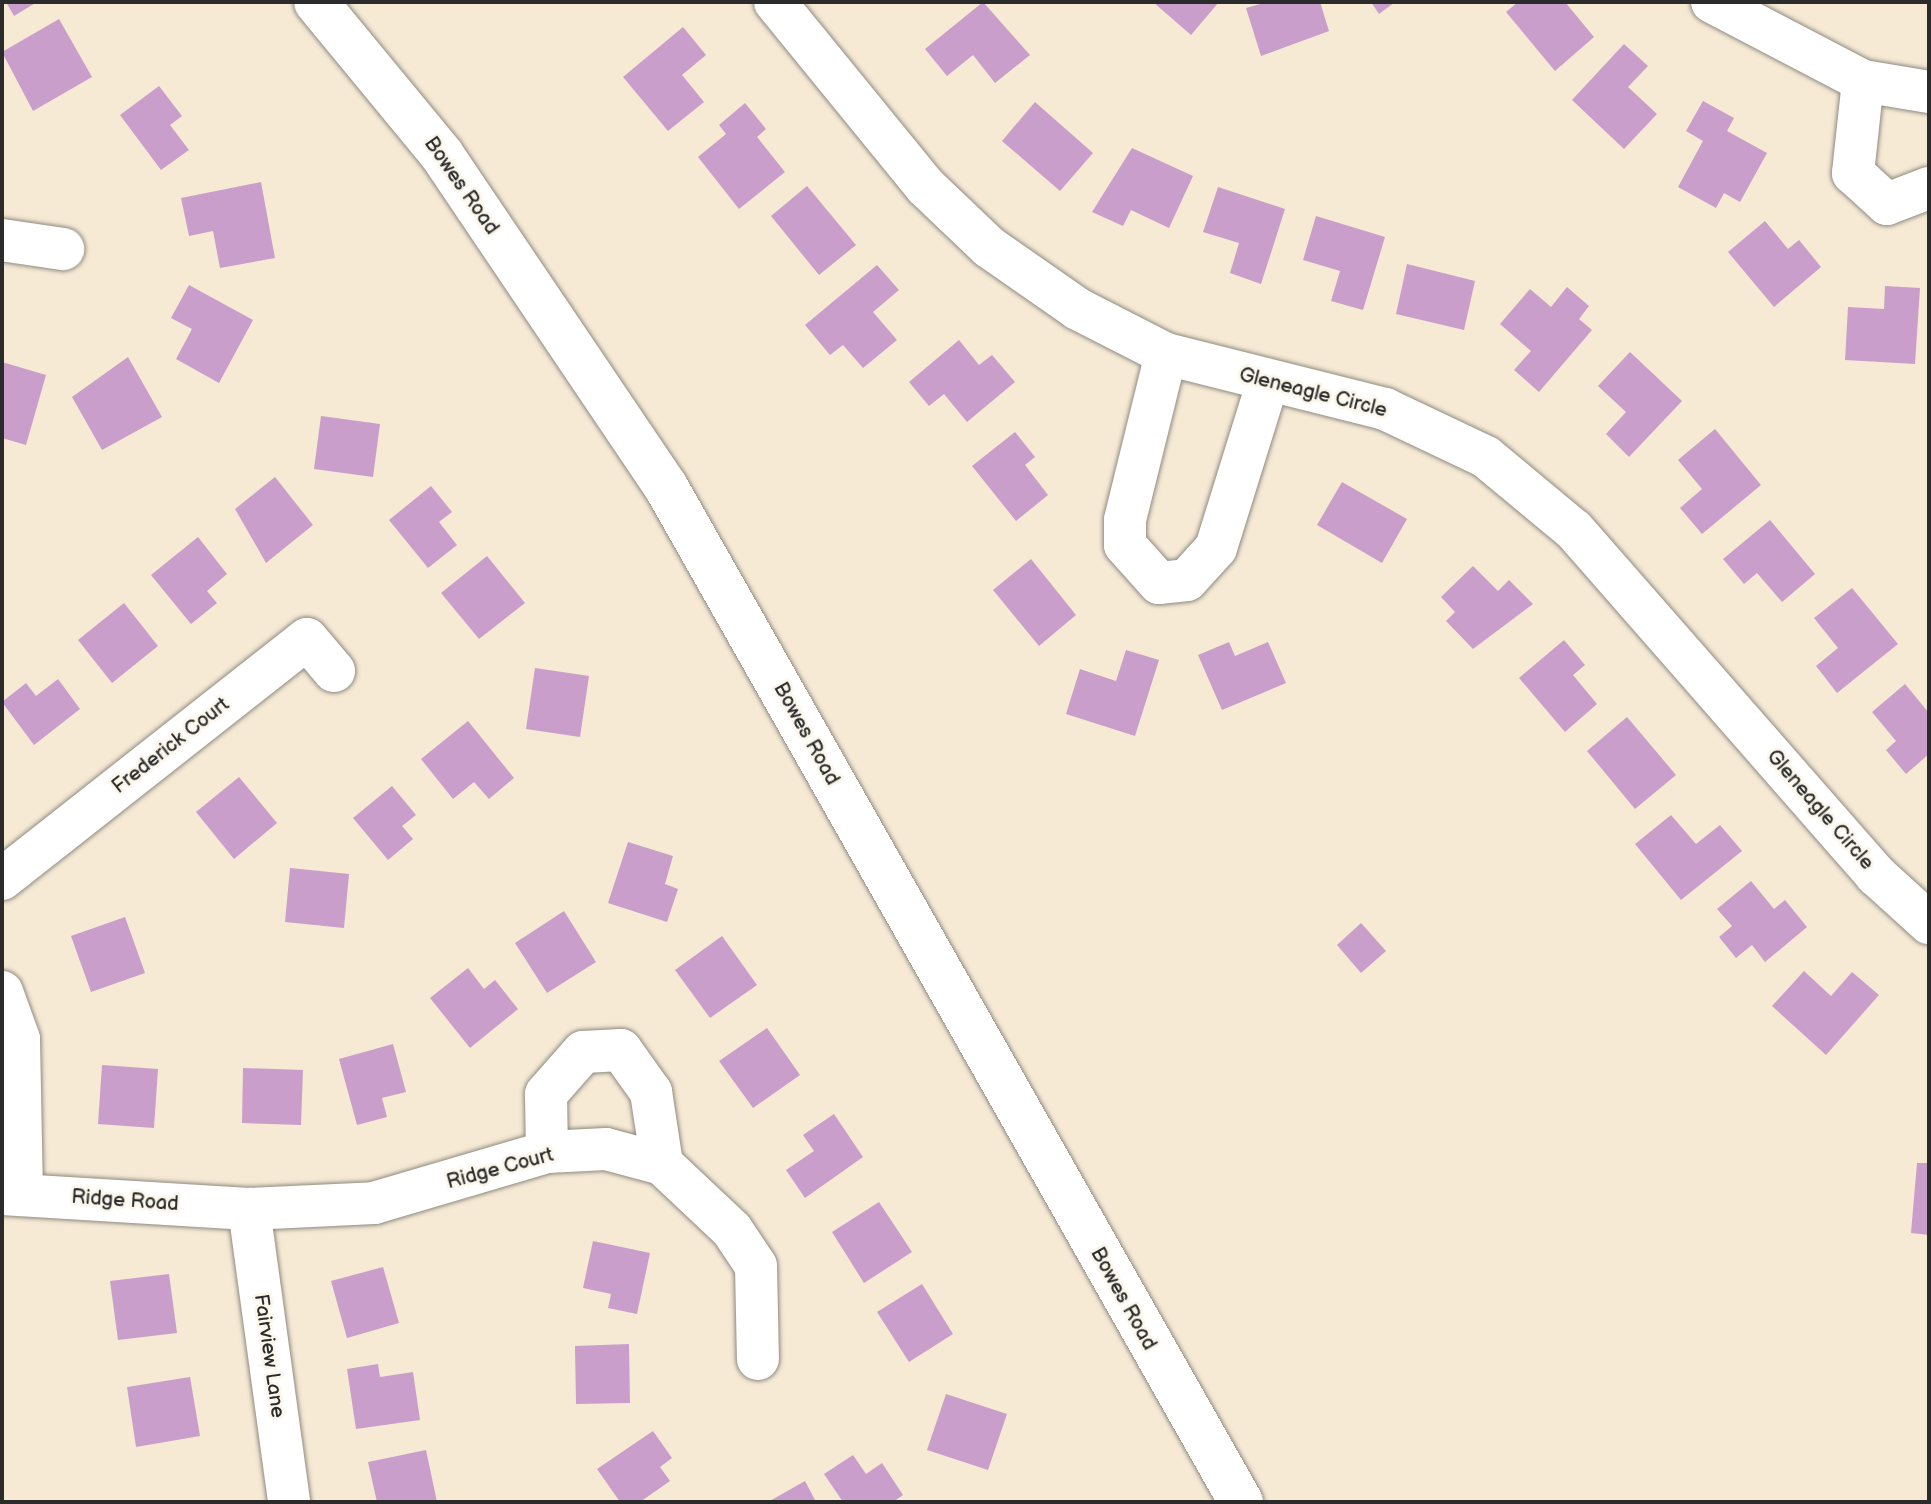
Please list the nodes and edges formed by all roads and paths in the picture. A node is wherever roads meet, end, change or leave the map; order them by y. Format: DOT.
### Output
graph roads {
  1 [pos="316,2"];
  2 [pos="775,2"];
  3 [pos="1712,2"];
  4 [pos="1863,81"];
  5 [pos="1929,92"];
  6 [pos="1929,188"];
  7 [pos="2,240"];
  8 [pos="63,249"];
  9 [pos="1166,354"];
  10 [pos="1268,381"];
  11 [pos="334,671"];
  12 [pos="2,879"];
  13 [pos="1929,923"];
  14 [pos="2,992"];
  15 [pos="547,1152"];
  16 [pos="662,1164"];
  17 [pos="12,1194"];
  18 [pos="249,1209"];
  19 [pos="758,1359"];
  20 [pos="289,1502"];
  21 [pos="1241,1502"];
  1 -- 21 [label="main road, Bowes Road"];
  2 -- 9 [label="street, Gleneagle Circle"];
  3 -- 4 [label="street"];
  4 -- 5 [label="street"];
  4 -- 6 [label="street"];
  7 -- 8 [label="street"];
  9 -- 10 [label="street, Gleneagle Circle"];
  9 -- 10 [label="street"];
  10 -- 13 [label="street, Gleneagle Circle"];
  11 -- 12 [label="street, Frederick Court"];
  14 -- 17 [label="street"];
  15 -- 16 [label="street, Ridge Court"];
  15 -- 16 [label="street"];
  15 -- 18 [label="street, Ridge Court"];
  16 -- 19 [label="street, Ridge Court"];
  17 -- 18 [label="street, Ridge Road"];
  18 -- 20 [label="street, Fairview Lane"];
}
